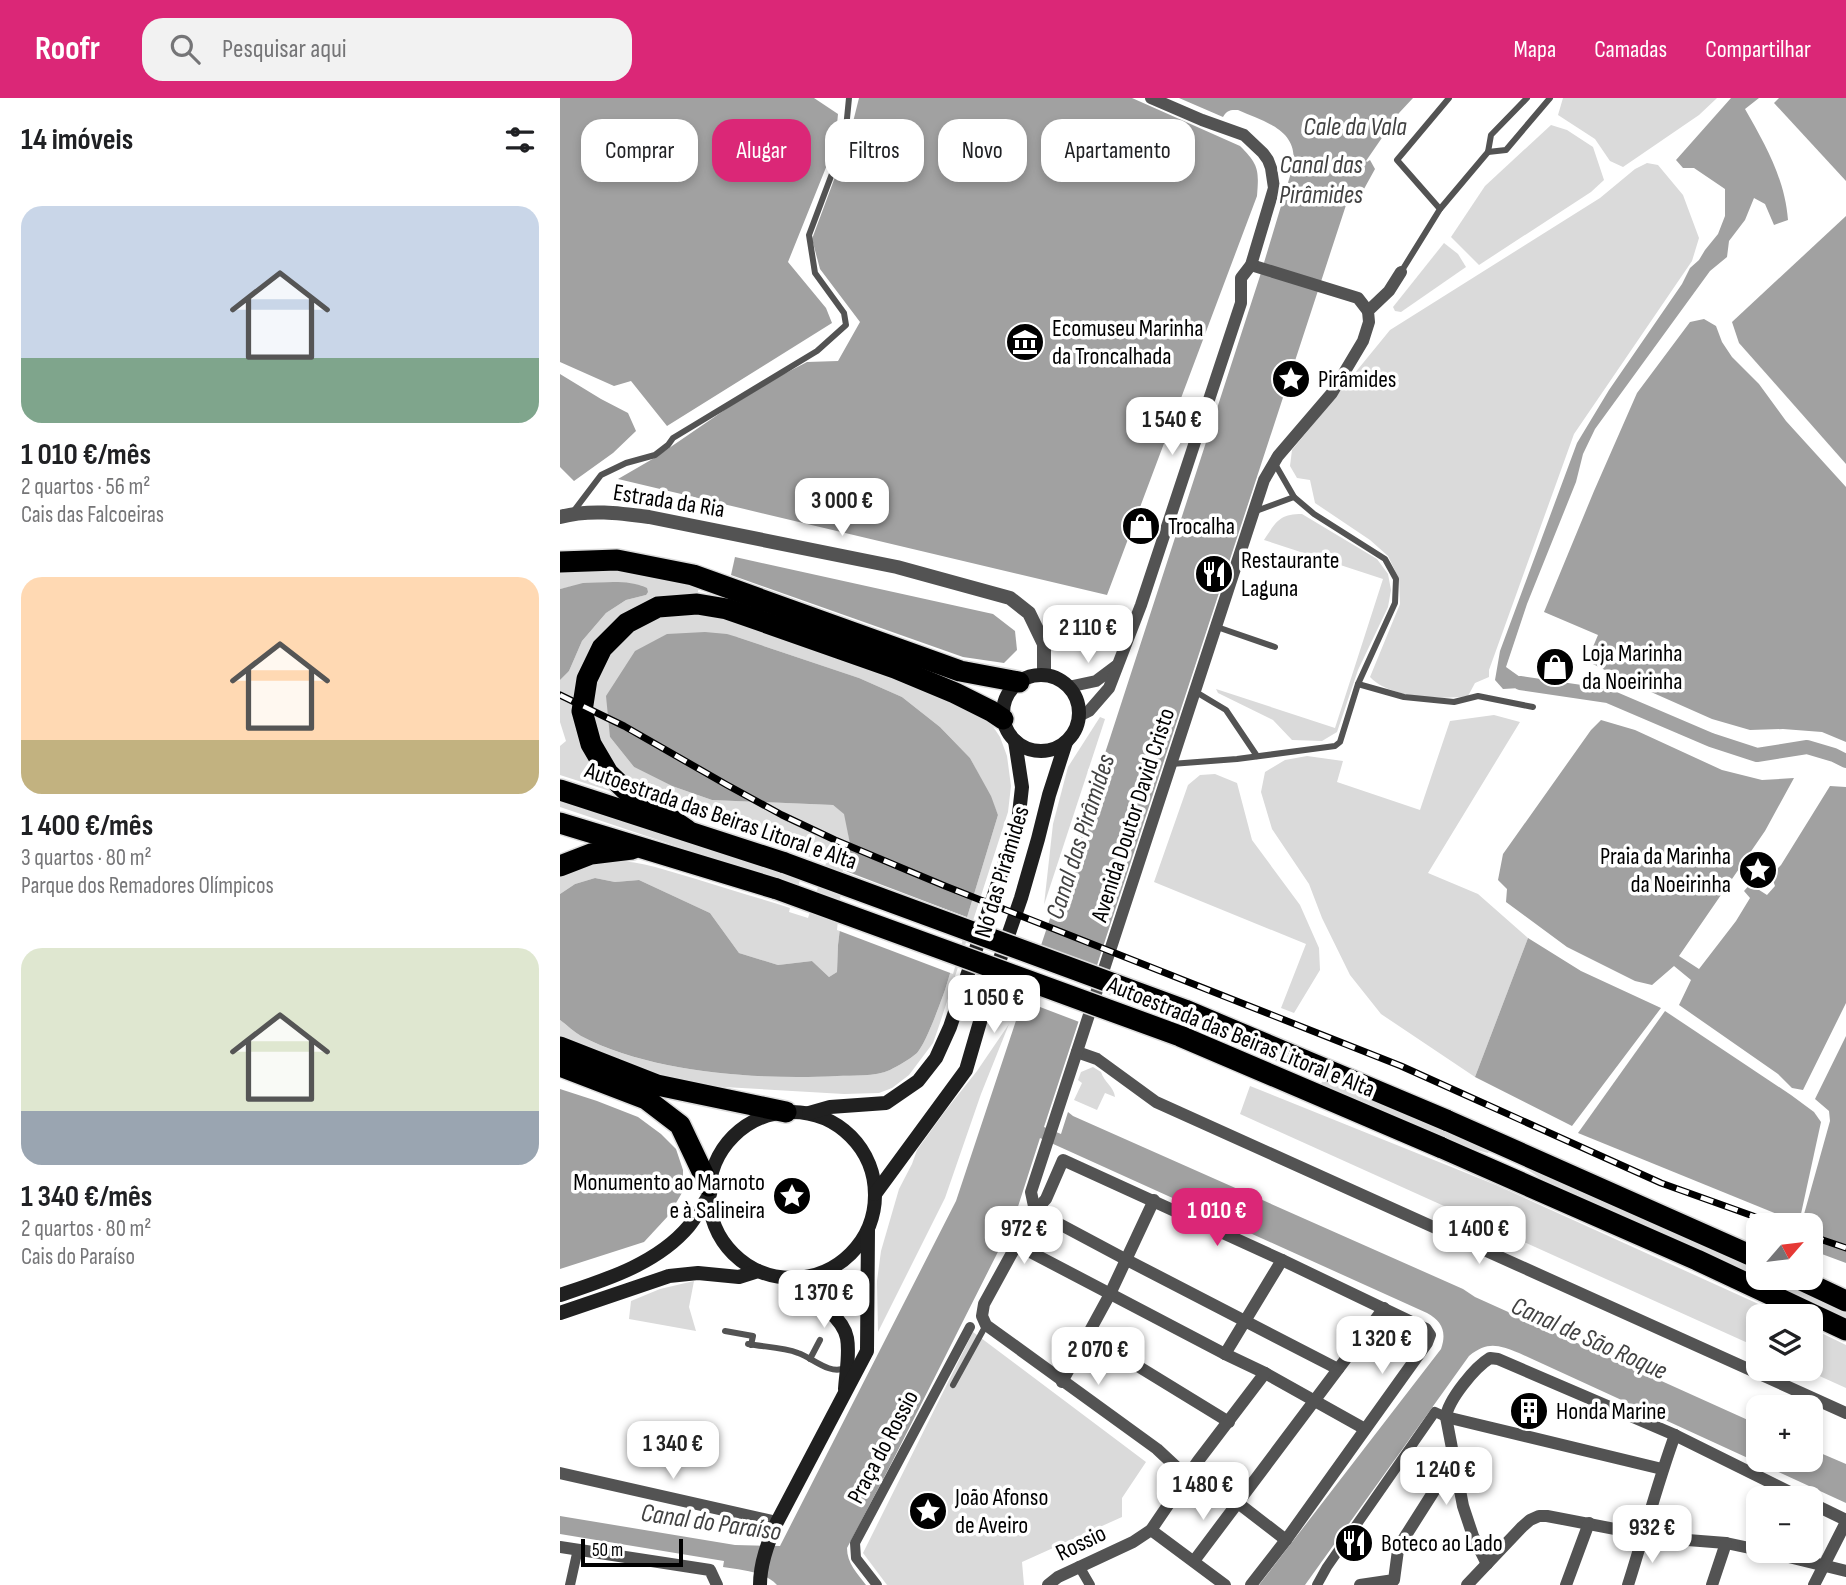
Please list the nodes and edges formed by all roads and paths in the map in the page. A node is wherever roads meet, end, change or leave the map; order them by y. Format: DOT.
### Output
graph roads {
  1 [pos="849,98"];
  2 [pos="1151,98"];
  3 [pos="1449,98"];
  4 [pos="1527,98"];
  5 [pos="1550,98"];
  6 [pos="1488,152"];
  7 [pos="1440,209"];
  8 [pos="1255,266"];
  9 [pos="1401,272"];
  10 [pos="1368,311"];
  11 [pos="1274,463"];
  12 [pos="1294,497"];
  13 [pos="1255,511"];
  14 [pos="566,516"];
  15 [pos="560,562"];
  16 [pos="1216,627"];
  17 [pos="1275,647"];
  18 [pos="1117,666"];
  19 [pos="1044,676"];
  20 [pos="1019,682"];
  21 [pos="1358,684"];
  22 [pos="1068,687"];
  23 [pos="1196,692"];
  24 [pos="1533,708"];
  25 [pos="1079,716"];
  26 [pos="1003,719"];
  27 [pos="1015,741"];
  28 [pos="1066,742"];
  29 [pos="1257,756"];
  30 [pos="1171,764"];
  31 [pos="560,790"];
  32 [pos="560,823"];
  33 [pos="687,830"];
  34 [pos="643,848"];
  35 [pos="560,866"];
  36 [pos="560,1047"];
  37 [pos="1077,1052"];
  38 [pos="560,1066"];
  39 [pos="786,1112"];
  40 [pos="809,1113"];
  41 [pos="709,1190"];
  42 [pos="875,1194"];
  43 [pos="1154,1200"];
  44 [pos="1035,1211"];
  45 [pos="868,1229"];
  46 [pos="1017,1245"];
  47 [pos="1746,1253"];
  48 [pos="1125,1259"];
  49 [pos="1282,1260"];
  50 [pos="758,1271"];
  51 [pos="783,1278"];
  52 [pos="1823,1290"];
  53 [pos="1110,1294"];
  54 [pos="560,1295"];
  55 [pos="1846,1301"];
  56 [pos="1384,1308"];
  57 [pos="560,1313"];
  58 [pos="1245,1322"];
  59 [pos="985,1325"];
  60 [pos="970,1327"];
  61 [pos="1846,1330"];
  62 [pos="725,1331"];
  63 [pos="1087,1335"];
  64 [pos="820,1340"];
  65 [pos="1224,1354"];
  66 [pos="810,1359"];
  67 [pos="846,1367"];
  68 [pos="1338,1369"];
  69 [pos="1265,1373"];
  70 [pos="1062,1382"];
  71 [pos="954,1385"];
  72 [pos="845,1394"];
  73 [pos="1315,1399"];
  74 [pos="1846,1413"];
  75 [pos="1446,1417"];
  76 [pos="1229,1422"];
  77 [pos="1365,1429"];
  78 [pos="1675,1435"];
  79 [pos="1454,1463"];
  80 [pos="1662,1469"];
  81 [pos="560,1473"];
  82 [pos="1189,1474"];
  83 [pos="1778,1486"];
  84 [pos="1238,1503"];
  85 [pos="1823,1509"];
  86 [pos="1846,1521"];
  87 [pos="777,1522"];
  88 [pos="1588,1523"];
  89 [pos="1151,1530"];
  90 [pos="1644,1535"];
  91 [pos="1286,1540"];
  92 [pos="1726,1543"];
  93 [pos="560,1547"];
  94 [pos="1746,1547"];
  95 [pos="578,1549"];
  96 [pos="1194,1561"];
  97 [pos="1815,1563"];
  98 [pos="1487,1564"];
  99 [pos="1824,1565"];
  100 [pos="1079,1566"];
  101 [pos="1846,1571"];
  102 [pos="570,1585"];
  103 [pos="717,1585"];
  104 [pos="760,1585"];
  105 [pos="877,1585"];
  106 [pos="1048,1585"];
  107 [pos="1090,1585"];
  108 [pos="1224,1585"];
  109 [pos="1251,1585"];
  110 [pos="1317,1585"];
  111 [pos="1360,1585"];
  112 [pos="1467,1585"];
  113 [pos="1566,1585"];
  114 [pos="1628,1585"];
  115 [pos="1712,1585"];
  116 [pos="1814,1585"];
  1 -- 14 [label="lane"];
  2 -- 8 [label="street"];
  3 -- 7 [label="lane"];
  4 -- 6 [label="lane"];
  5 -- 6 [label="lane"];
  6 -- 7 [label="lane"];
  7 -- 9 [label="lane"];
  8 -- 10 [label="street"];
  8 -- 18 [label="street"];
  9 -- 10 [label="street"];
  10 -- 11 [label="street, Avenida Doutor David Cristo"];
  11 -- 12 [label="lane"];
  11 -- 13 [label="street, Avenida Doutor David Cristo"];
  12 -- 13 [label="lane"];
  12 -- 21 [label="lane"];
  13 -- 16 [label="street, Avenida Doutor David Cristo"];
  14 -- 19 [label="street, Estrada da Ria"];
  15 -- 20 [label="highway"];
  16 -- 17 [label="lane"];
  16 -- 23 [label="street, Avenida Doutor David Cristo"];
  18 -- 22 [label="street"];
  18 -- 25 [label="street"];
  19 -- 20 [label="main road"];
  19 -- 22 [label="main road"];
  20 -- 26 [label="main road"];
  21 -- 24 [label="lane"];
  21 -- 29 [label="lane"];
  22 -- 25 [label="main road"];
  23 -- 29 [label="lane"];
  23 -- 30 [label="street, Avenida Doutor David Cristo"];
  25 -- 28 [label="main road, Nó das Pirâmides"];
  26 -- 27 [label="main road, Nó das Pirâmides"];
  26 -- 33 [label="highway"];
  27 -- 28 [label="main road"];
  27 -- 40 [label="main road, Nó das Pirâmides"];
  28 -- 42 [label="main road, Nó das Pirâmides"];
  29 -- 30 [label="lane"];
  30 -- 37 [label="street, Avenida Doutor David Cristo"];
  31 -- 33 [label="highway, Autoestrada das Beiras Litoral e Alta"];
  32 -- 34 [label="highway, Autoestrada das Beiras Litoral e Alta"];
  33 -- 47 [label="highway, Autoestrada das Beiras Litoral e Alta, bridge"];
  34 -- 35 [label="highway"];
  34 -- 61 [label="highway, Autoestrada das Beiras Litoral e Alta, bridge"];
  36 -- 39 [label="highway"];
  37 -- 44 [label="street, Avenida Doutor David Cristo"];
  37 -- 74 [label="street"];
  38 -- 41 [label="highway"];
  39 -- 40 [label="main road"];
  39 -- 41 [label="main road"];
  40 -- 42 [label="main road"];
  41 -- 50 [label="main road"];
  41 -- 54 [label="main road"];
  42 -- 45 [label="main road"];
  43 -- 44 [label="street"];
  43 -- 48 [label="street"];
  43 -- 49 [label="street"];
  44 -- 46 [label="street"];
  44 -- 48 [label="street"];
  45 -- 51 [label="main road"];
  45 -- 72 [label="main road"];
  46 -- 53 [label="street"];
  46 -- 59 [label="street"];
  48 -- 53 [label="street"];
  48 -- 58 [label="street"];
  49 -- 56 [label="street"];
  49 -- 58 [label="street"];
  50 -- 51 [label="main road"];
  50 -- 57 [label="main road"];
  51 -- 67 [label="main road"];
  52 -- 55 [label="highway"];
  53 -- 63 [label="street"];
  53 -- 65 [label="street"];
  56 -- 68 [label="street"];
  56 -- 77 [label="street"];
  58 -- 65 [label="street"];
  58 -- 68 [label="street"];
  59 -- 70 [label="street"];
  59 -- 71 [label="lane"];
  60 -- 105 [label="street, Praça do Rossio"];
  62 -- 66 [label="lane"];
  63 -- 70 [label="street"];
  63 -- 76 [label="street"];
  64 -- 66 [label="lane"];
  65 -- 69 [label="street"];
  66 -- 67 [label="lane"];
  67 -- 72 [label="main road"];
  68 -- 73 [label="street"];
  69 -- 73 [label="street"];
  69 -- 76 [label="street, Rossio"];
  70 -- 82 [label="street"];
  72 -- 87 [label="main road"];
  73 -- 77 [label="street"];
  73 -- 84 [label="street"];
  75 -- 78 [label="street"];
  75 -- 79 [label="street"];
  75 -- 80 [label="street"];
  75 -- 110 [label="street"];
  76 -- 82 [label="street, Rossio"];
  77 -- 91 [label="street"];
  78 -- 80 [label="street"];
  78 -- 83 [label="street"];
  79 -- 98 [label="street"];
  79 -- 111 [label="street"];
  80 -- 90 [label="street"];
  81 -- 87 [label="street"];
  82 -- 84 [label="street"];
  82 -- 89 [label="street, Rossio"];
  84 -- 91 [label="street"];
  84 -- 96 [label="street"];
  85 -- 86 [label="street"];
  86 -- 99 [label="street"];
  87 -- 104 [label="main road"];
  88 -- 90 [label="street"];
  88 -- 98 [label="street"];
  88 -- 113 [label="street"];
  89 -- 96 [label="street"];
  89 -- 100 [label="street, Rossio"];
  90 -- 92 [label="street"];
  90 -- 114 [label="street"];
  91 -- 109 [label="street"];
  92 -- 94 [label="street"];
  92 -- 115 [label="street"];
  93 -- 95 [label="street"];
  95 -- 102 [label="street"];
  95 -- 103 [label="street"];
  96 -- 108 [label="street"];
  97 -- 99 [label="street"];
  98 -- 112 [label="street"];
  99 -- 101 [label="street"];
  99 -- 116 [label="street"];
  100 -- 106 [label="street, Rossio"];
  100 -- 107 [label="street"];
}
